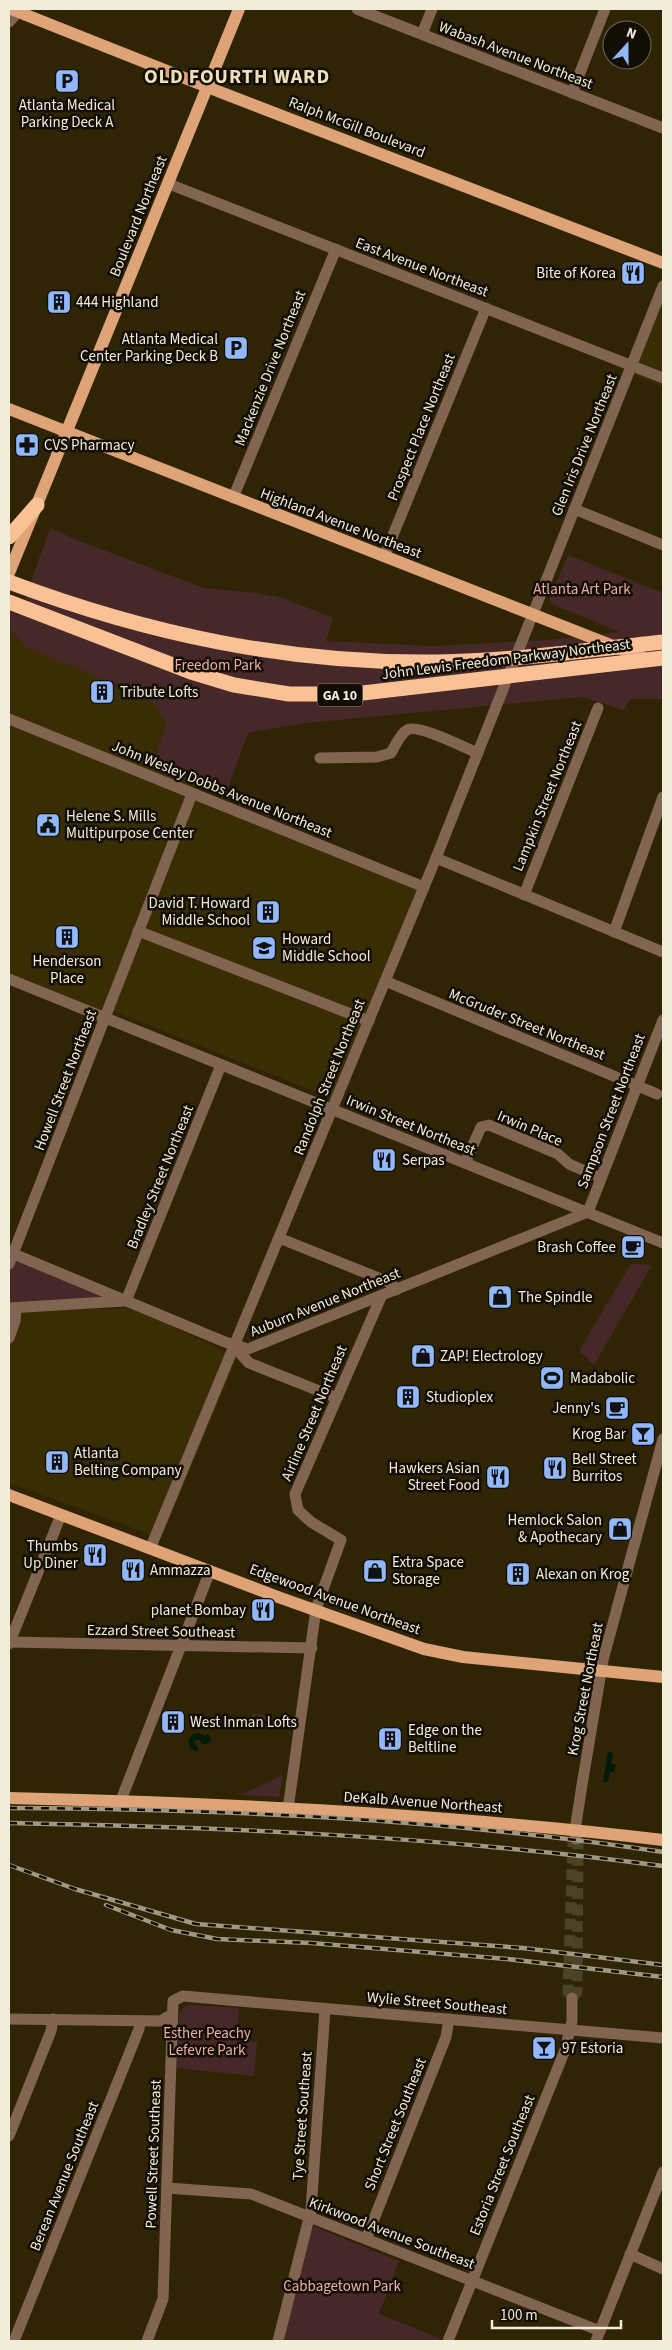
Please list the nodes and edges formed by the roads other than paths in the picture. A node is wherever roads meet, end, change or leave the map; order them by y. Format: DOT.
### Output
graph roads {
  1 [pos="239,9"];
  2 [pos="357,9"];
  3 [pos="432,9"];
  4 [pos="605,9"];
  5 [pos="17,10"];
  6 [pos="9,22"];
  7 [pos="422,34"];
  8 [pos="208,87"];
  9 [pos="572,93"];
  10 [pos="663,128"];
  11 [pos="169,184"];
  12 [pos="336,249"];
  13 [pos="663,263"];
  14 [pos="663,286"];
  15 [pos="486,308"];
  16 [pos="632,365"];
  17 [pos="663,378"];
  18 [pos="9,409"];
  19 [pos="67,432"];
  20 [pos="233,498"];
  21 [pos="37,505"];
  22 [pos="574,509"];
  23 [pos="9,537"];
  24 [pos="663,545"];
  25 [pos="384,557"];
  26 [pos="9,573"];
  27 [pos="9,582"];
  28 [pos="9,602"];
  29 [pos="532,616"];
  30 [pos="663,642"];
  31 [pos="663,658"];
  32 [pos="663,665"];
  33 [pos="598,708"];
  34 [pos="9,719"];
  35 [pos="478,753"];
  36 [pos="320,758"];
  37 [pos="192,794"];
  38 [pos="663,797"];
  39 [pos="436,858"];
  40 [pos="424,887"];
  41 [pos="524,895"];
  42 [pos="138,931"];
  43 [pos="614,932"];
  44 [pos="663,952"];
  45 [pos="9,979"];
  46 [pos="385,982"];
  47 [pos="105,1018"];
  48 [pos="663,1020"];
  49 [pos="369,1021"];
  50 [pos="221,1065"];
  51 [pos="638,1086"];
  52 [pos="657,1094"];
  53 [pos="332,1110"];
  54 [pos="466,1163"];
  55 [pos="601,1178"];
  56 [pos="588,1212"];
  57 [pos="279,1238"];
  58 [pos="663,1243"];
  59 [pos="10,1256"];
  60 [pos="396,1290"];
  61 [pos="381,1296"];
  62 [pos="126,1301"];
  63 [pos="13,1308"];
  64 [pos="9,1338"];
  65 [pos="234,1346"];
  66 [pos="336,1398"];
  67 [pos="663,1439"];
  68 [pos="9,1495"];
  69 [pos="61,1515"];
  70 [pos="150,1549"];
  71 [pos="210,1571"];
  72 [pos="9,1643"];
  73 [pos="180,1647"];
  74 [pos="312,1648"];
  75 [pos="602,1671"];
  76 [pos="663,1677"];
  77 [pos="9,1798"];
  78 [pos="121,1800"];
  79 [pos="288,1809"];
  80 [pos="575,1834"];
  81 [pos="663,1840"];
  82 [pos="572,1998"];
  83 [pos="325,2008"];
  84 [pos="171,2015"];
  85 [pos="13,2019"];
  86 [pos="52,2019"];
  87 [pos="450,2020"];
  88 [pos="140,2021"];
  89 [pos="570,2030"];
  90 [pos="663,2038"];
  91 [pos="9,2136"];
  92 [pos="663,2172"];
  93 [pos="167,2188"];
  94 [pos="309,2216"];
  95 [pos="366,2239"];
  96 [pos="630,2254"];
  97 [pos="663,2268"];
  98 [pos="472,2281"];
  99 [pos="14,2334"];
  100 [pos="597,2338"];
  101 [pos="147,2341"];
  102 [pos="278,2341"];
  103 [pos="448,2341"];
  1 -- 8 [label="main road, Boulevard Northeast"];
  2 -- 7 [label="street, Wabash Avenue Northeast"];
  3 -- 7 [label="street"];
  4 -- 9 [label="street"];
  5 -- 6 [label="street"];
  5 -- 8 [label="main road, Ralph McGill Boulevard"];
  7 -- 9 [label="street, Wabash Avenue Northeast"];
  8 -- 11 [label="main road, Boulevard Northeast"];
  8 -- 13 [label="main road, Ralph McGill Boulevard"];
  9 -- 10 [label="street, Wabash Avenue Northeast"];
  11 -- 12 [label="street, East Avenue Northeast"];
  11 -- 19 [label="main road, Boulevard Northeast"];
  12 -- 15 [label="street, East Avenue Northeast"];
  12 -- 20 [label="street, Mackenzie Drive Northeast"];
  14 -- 16 [label="street, Glen Iris Drive Northeast"];
  15 -- 16 [label="street, East Avenue Northeast"];
  15 -- 25 [label="street, Prospect Place Northeast"];
  16 -- 17 [label="street, East Avenue Northeast"];
  16 -- 22 [label="street, Glen Iris Drive Northeast"];
  18 -- 19 [label="main road, Highland Avenue Northeast"];
  19 -- 20 [label="main road, Highland Avenue Northeast"];
  19 -- 21 [label="main road, Boulevard Northeast"];
  20 -- 25 [label="main road, Highland Avenue Northeast"];
  21 -- 23 [label="highway"];
  21 -- 26 [label="main road, Boulevard Northeast"];
  22 -- 24 [label="street"];
  22 -- 29 [label="street, Glen Iris Drive Northeast"];
  25 -- 29 [label="main road, Highland Avenue Northeast"];
  27 -- 30 [label="highway, John Lewis Freedom Parkway Northeast"];
  28 -- 31 [label="highway, John Lewis Freedom Parkway Northeast / GA 10"];
  29 -- 32 [label="main road, Highland Avenue Northeast"];
  29 -- 35 [label="street, Randolph Street Northeast"];
  33 -- 41 [label="street, Lampkin Street Northeast"];
  34 -- 37 [label="street, John Wesley Dobbs Avenue Northeast"];
  35 -- 36 [label="street"];
  35 -- 39 [label="street, Randolph Street Northeast"];
  37 -- 40 [label="street, John Wesley Dobbs Avenue Northeast"];
  37 -- 42 [label="street, Howell Street Northeast"];
  38 -- 43 [label="street"];
  39 -- 40 [label="street, Randolph Street Northeast"];
  39 -- 41 [label="street"];
  40 -- 46 [label="street, Randolph Street Northeast"];
  41 -- 43 [label="street"];
  42 -- 47 [label="street, Howell Street Northeast"];
  42 -- 49 [label="street"];
  43 -- 44 [label="street"];
  45 -- 47 [label="street, Irwin Street Northeast"];
  46 -- 49 [label="street, Randolph Street Northeast"];
  46 -- 51 [label="street, McGruder Street Northeast"];
  47 -- 50 [label="street, Irwin Street Northeast"];
  47 -- 59 [label="street, Howell Street Northeast"];
  48 -- 51 [label="street, Sampson Street Northeast"];
  49 -- 53 [label="street, Randolph Street Northeast"];
  50 -- 53 [label="street, Irwin Street Northeast"];
  50 -- 62 [label="street, Bradley Street Northeast"];
  51 -- 52 [label="street, McGruder Street Northeast"];
  51 -- 55 [label="street, Sampson Street Northeast"];
  53 -- 54 [label="street, Irwin Street Northeast"];
  53 -- 57 [label="street, Randolph Street Northeast"];
  54 -- 55 [label="street, Irwin Place"];
  54 -- 56 [label="street, Irwin Street Northeast"];
  55 -- 56 [label="street, Sampson Street Northeast"];
  56 -- 58 [label="street, Irwin Street Northeast"];
  56 -- 60 [label="street, Auburn Avenue Northeast"];
  57 -- 60 [label="street"];
  57 -- 65 [label="street, Randolph Street Northeast"];
  59 -- 62 [label="street"];
  60 -- 61 [label="street, Auburn Avenue Northeast"];
  61 -- 65 [label="street, Auburn Avenue Northeast"];
  61 -- 66 [label="street, Airline Street Northeast"];
  62 -- 63 [label="street, Auburn Avenue Northeast"];
  62 -- 65 [label="street, Auburn Avenue Northeast"];
  63 -- 64 [label="street"];
  65 -- 66 [label="street"];
  65 -- 70 [label="street, Randolph Street Northeast"];
  66 -- 74 [label="street, Airline Street Northeast"];
  67 -- 75 [label="street, Krog Street Northeast"];
  68 -- 69 [label="main road, Edgewood Avenue Northeast"];
  69 -- 70 [label="main road, Edgewood Avenue Northeast"];
  69 -- 72 [label="street"];
  70 -- 71 [label="main road, Edgewood Avenue Northeast"];
  71 -- 73 [label="street"];
  71 -- 75 [label="main road, Edgewood Avenue Northeast"];
  72 -- 73 [label="street, Ezzard Street Southeast"];
  73 -- 74 [label="street, Ezzard Street Southeast"];
  73 -- 78 [label="street"];
  74 -- 79 [label="street"];
  75 -- 76 [label="main road, Edgewood Avenue Northeast"];
  75 -- 80 [label="street, Krog Street Northeast"];
  77 -- 78 [label="main road, DeKalb Avenue Northeast"];
  78 -- 79 [label="main road, DeKalb Avenue Northeast"];
  79 -- 80 [label="main road, DeKalb Avenue Northeast"];
  80 -- 81 [label="main road, DeKalb Avenue Northeast"];
  82 -- 89 [label="street, Estoria Street Southeast"];
  83 -- 84 [label="street, Wylie Street Southeast"];
  83 -- 87 [label="street, Wylie Street Southeast"];
  83 -- 94 [label="street, Tye Street Southeast"];
  84 -- 88 [label="street"];
  84 -- 93 [label="street, Powell Street Southeast"];
  85 -- 86 [label="street"];
  86 -- 88 [label="street"];
  86 -- 91 [label="street"];
  87 -- 89 [label="street, Wylie Street Southeast"];
  87 -- 95 [label="street, Short Street Southeast"];
  88 -- 99 [label="street, Berean Avenue Southeast"];
  89 -- 90 [label="street, Wylie Street Southeast"];
  89 -- 98 [label="street, Estoria Street Southeast"];
  92 -- 96 [label="street"];
  93 -- 94 [label="street, Kirkwood Avenue Southeast"];
  93 -- 101 [label="street, Powell Street Southeast"];
  94 -- 95 [label="street, Kirkwood Avenue Southeast"];
  94 -- 102 [label="street, Tye Street Southeast"];
  95 -- 98 [label="street, Kirkwood Avenue Southeast"];
  96 -- 97 [label="street"];
  96 -- 100 [label="street"];
  98 -- 100 [label="street, Kirkwood Avenue Southeast"];
  98 -- 103 [label="street, Estoria Street Southeast"];
}
